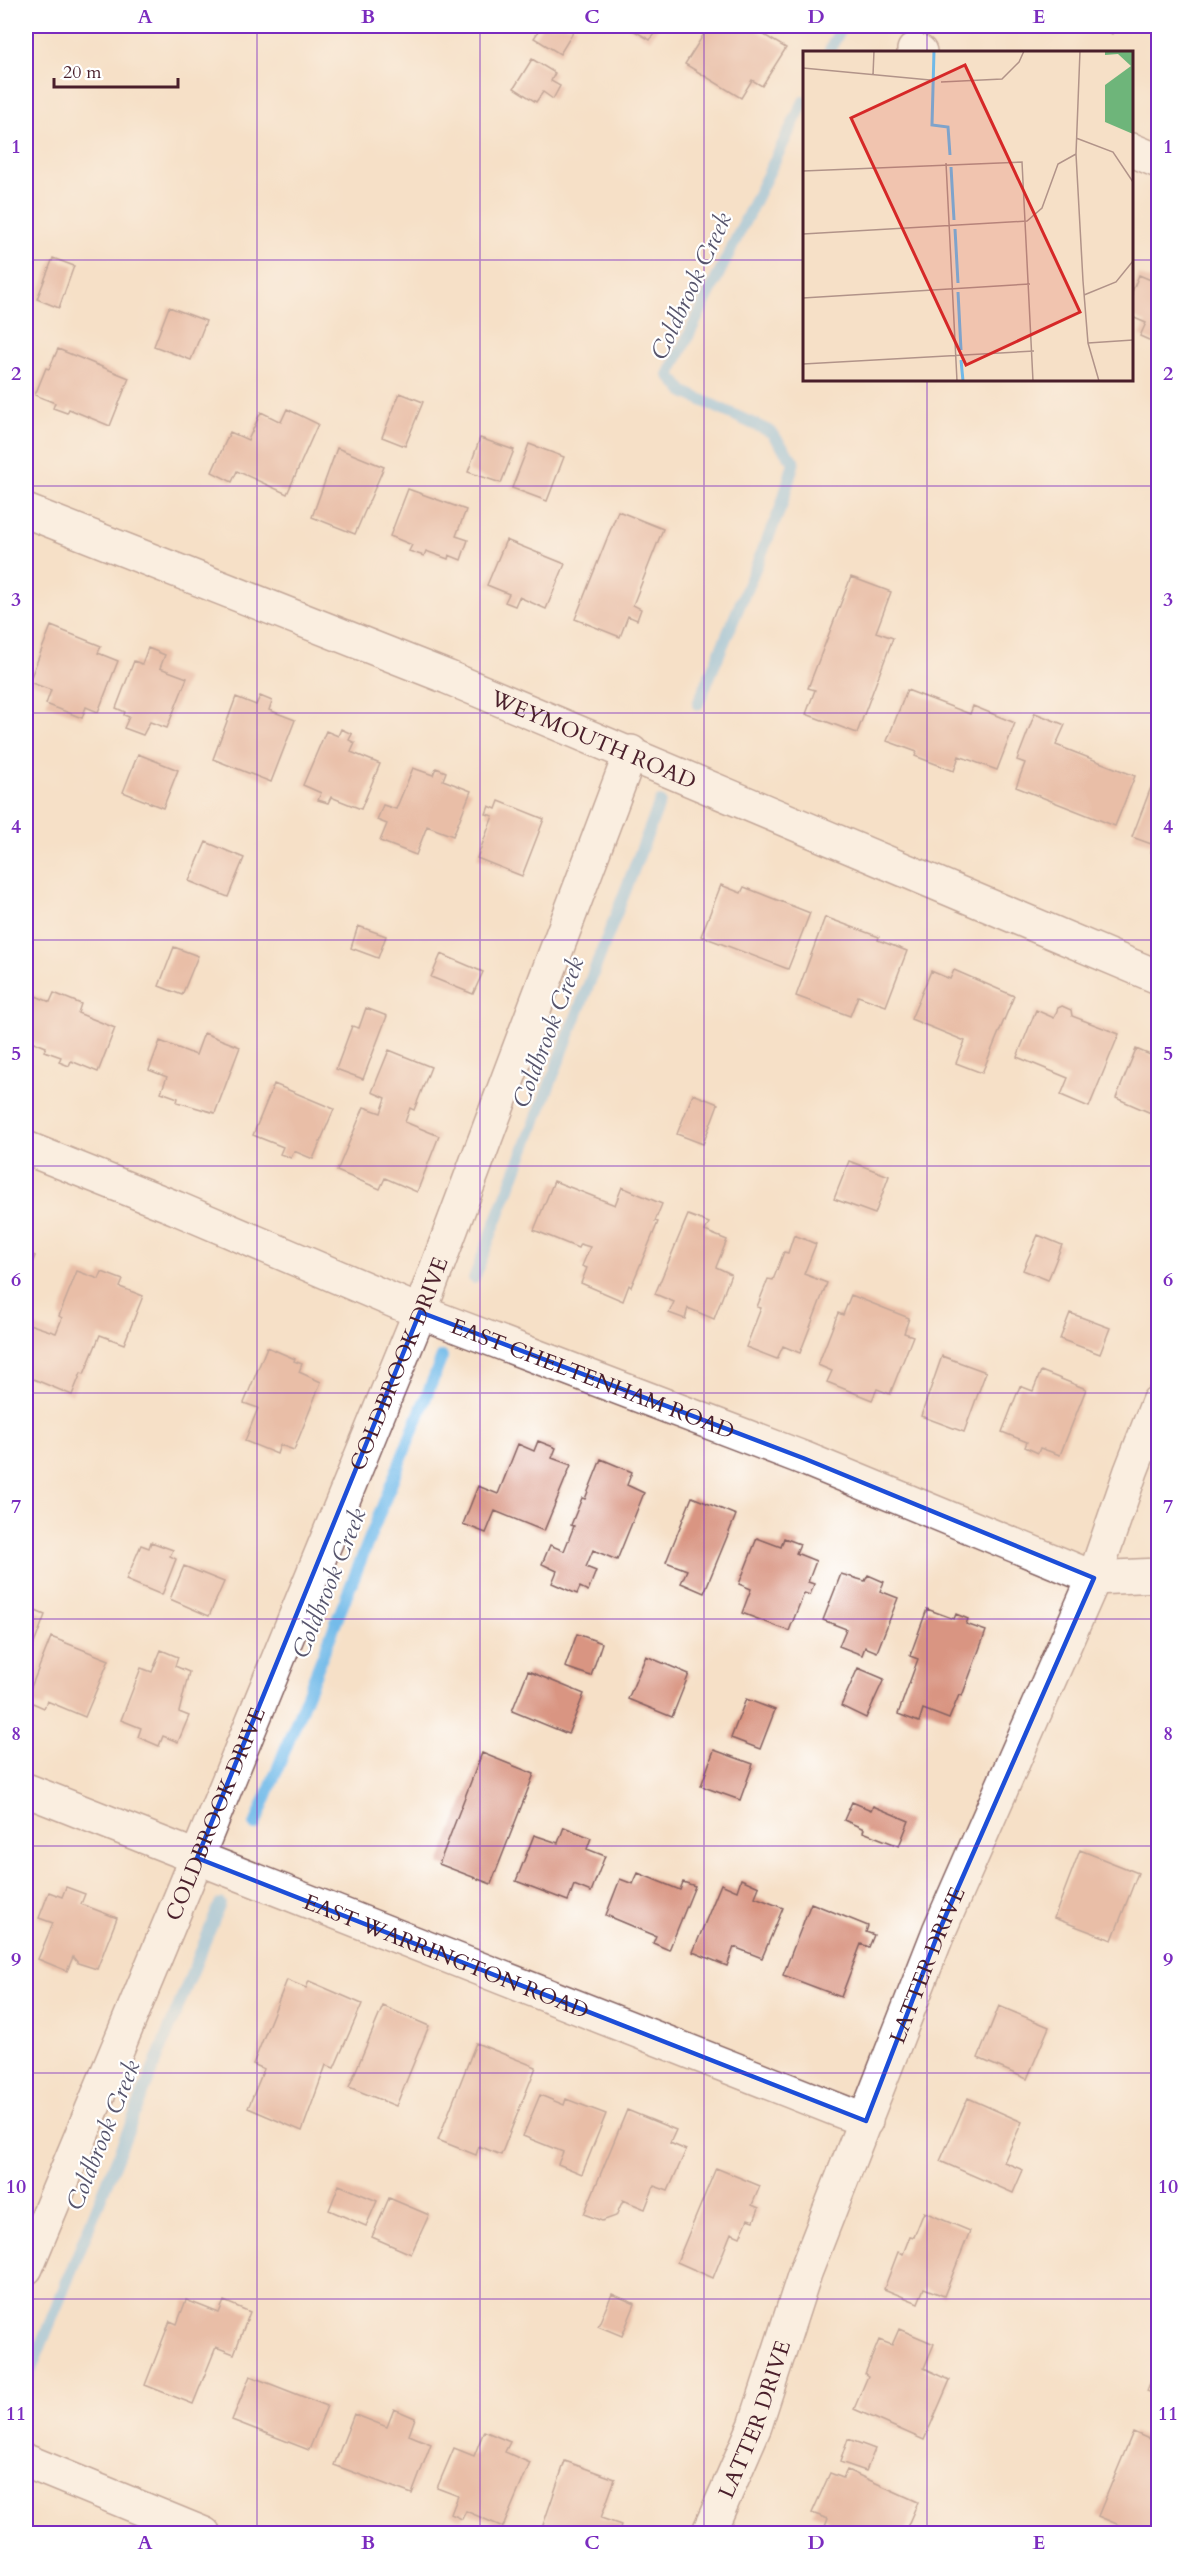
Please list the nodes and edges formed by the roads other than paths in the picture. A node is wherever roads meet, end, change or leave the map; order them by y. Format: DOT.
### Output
graph roads {
  1 [pos="1133,151"];
  2 [pos="1158,161"];
  3 [pos="26,511"];
  4 [pos="631,752"];
  5 [pos="1158,977"];
  6 [pos="26,1148"];
  7 [pos="420,1312"];
  8 [pos="1158,1402"];
  9 [pos="1158,1575"];
  10 [pos="1094,1578"];
  11 [pos="26,1791"];
  12 [pos="197,1858"];
  13 [pos="866,2121"];
  14 [pos="26,2268"];
  15 [pos="26,2461"];
  16 [pos="204,2534"];
  17 [pos="708,2534"];
  1 -- 2 [label="street"];
  3 -- 4 [label="street, WEYMOUTH ROAD"];
  4 -- 5 [label="street, WEYMOUTH ROAD"];
  4 -- 7 [label="street, COLDBROOK DRIVE"];
  6 -- 7 [label="street, EAST CHELTENHAM ROAD"];
  7 -- 10 [label="street, EAST CHELTENHAM ROAD"];
  7 -- 12 [label="street, COLDBROOK DRIVE"];
  8 -- 10 [label="street, LATTER DRIVE"];
  9 -- 10 [label="street"];
  10 -- 13 [label="street, LATTER DRIVE"];
  11 -- 12 [label="street, EAST WARRINGTON ROAD"];
  12 -- 13 [label="street, EAST WARRINGTON ROAD"];
  12 -- 14 [label="street, COLDBROOK DRIVE"];
  13 -- 17 [label="street, LATTER DRIVE"];
  15 -- 16 [label="street"];
}
